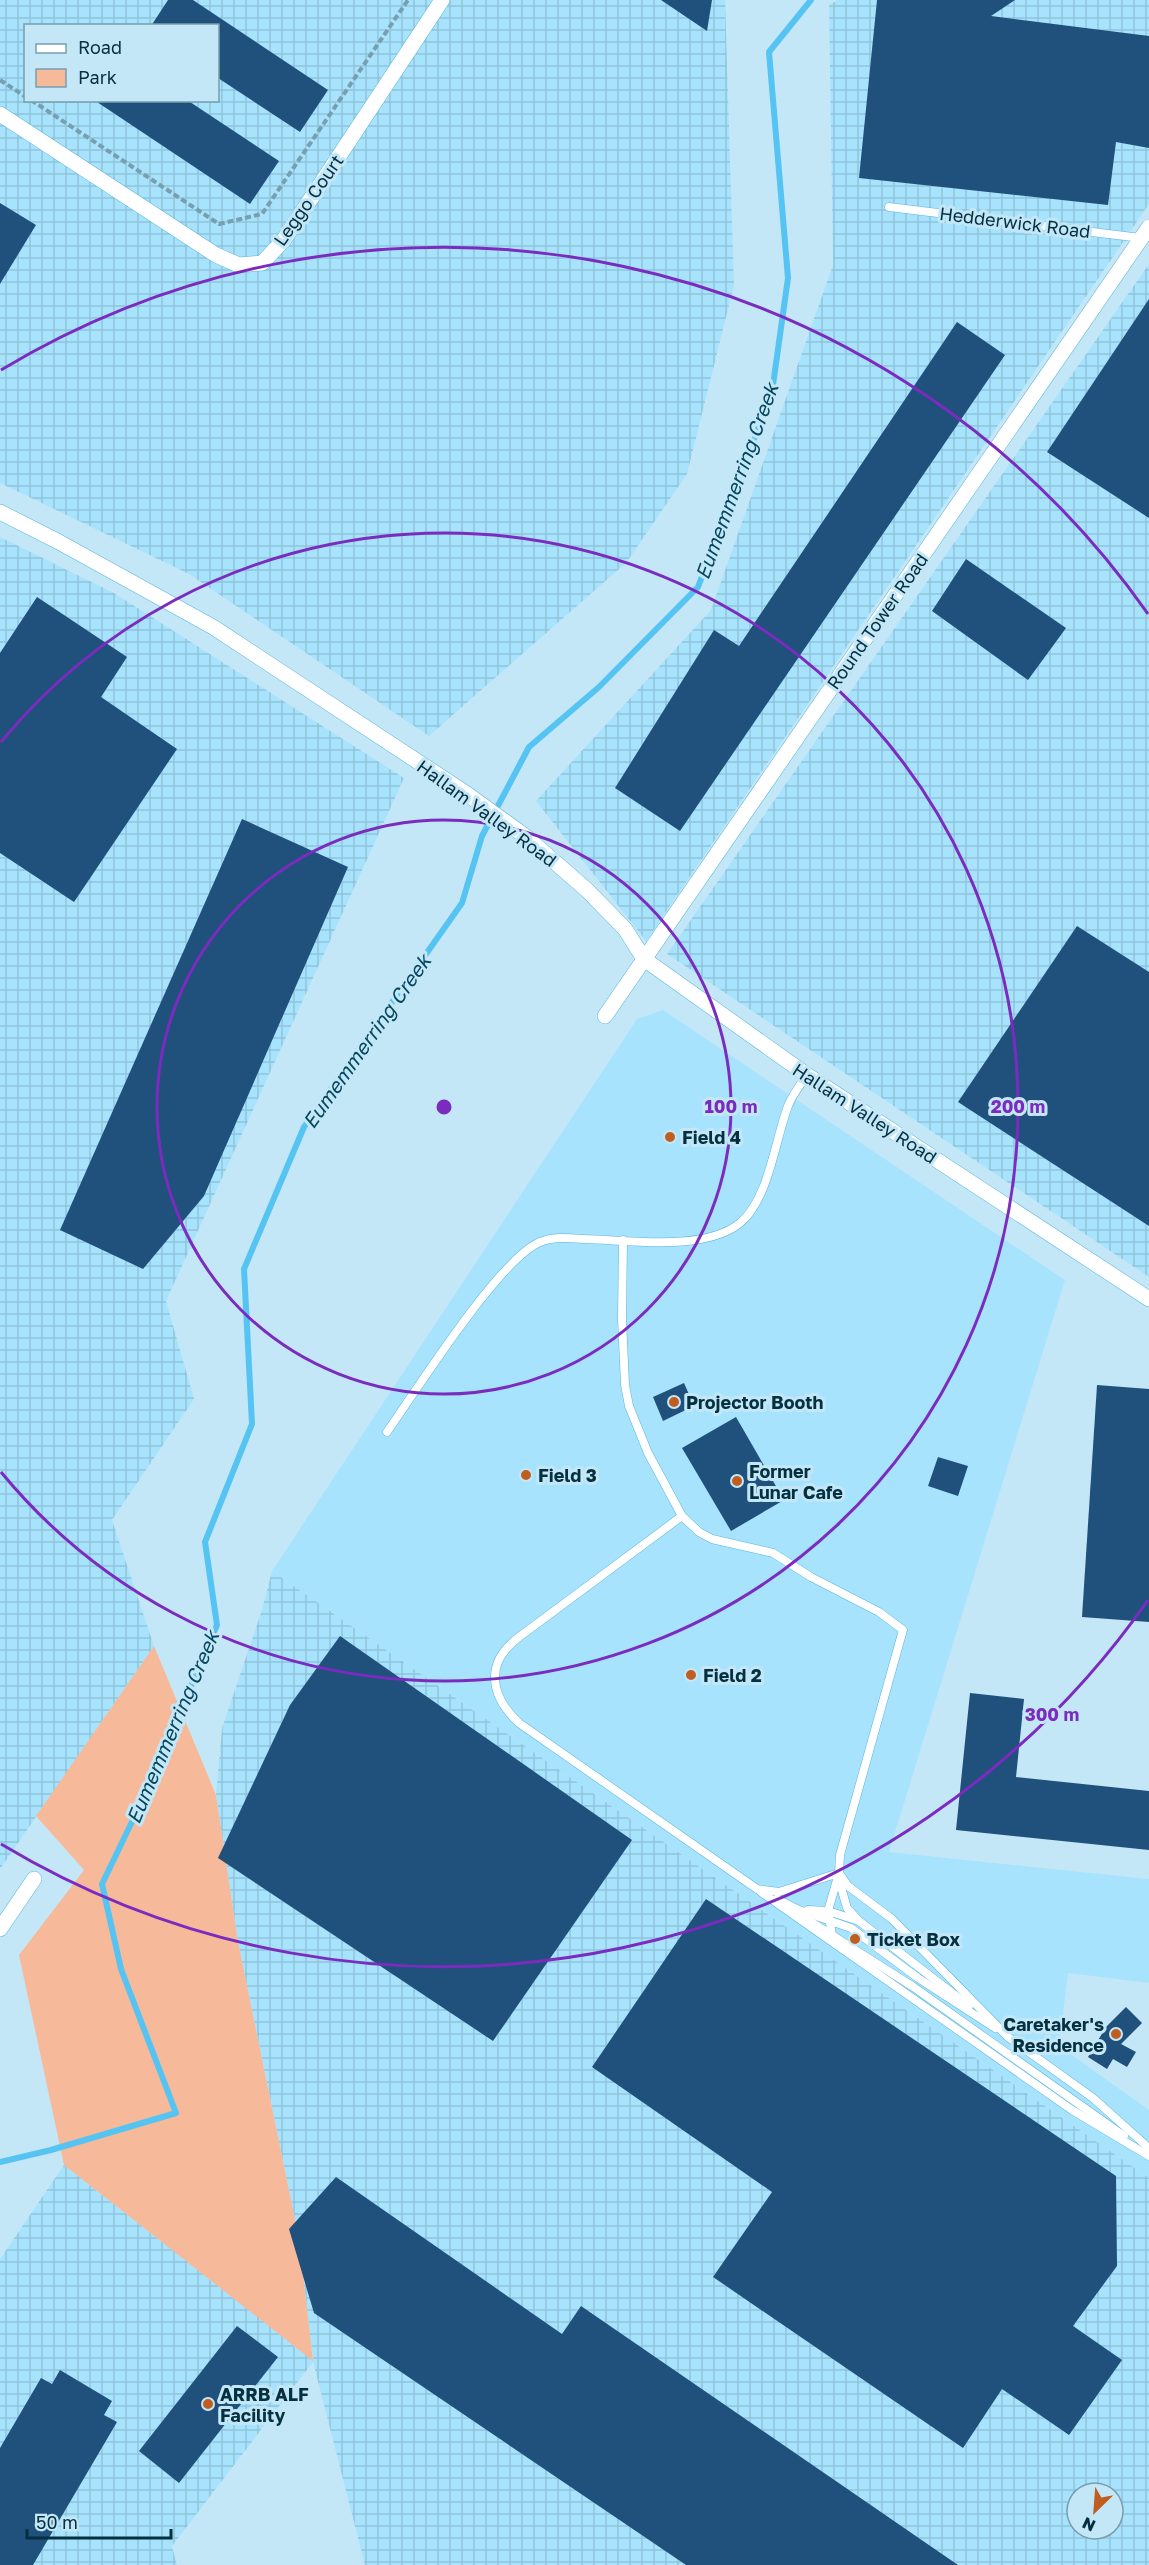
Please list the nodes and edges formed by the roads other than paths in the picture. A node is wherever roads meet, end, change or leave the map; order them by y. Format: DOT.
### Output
graph roads {
  1 [pos="442,0"];
  2 [pos="0,114"];
  3 [pos="889,207"];
  4 [pos="1145,232"];
  5 [pos="0,513"];
  6 [pos="644,959"];
  7 [pos="605,1016"];
  8 [pos="807,1075"];
  9 [pos="623,1240"];
  10 [pos="1149,1299"];
  11 [pos="387,1432"];
  12 [pos="682,1516"];
  13 [pos="839,1873"];
  14 [pos="34,1879"];
  15 [pos="757,1889"];
  16 [pos="834,1889"];
  17 [pos="838,1914"];
  18 [pos="828,1915"];
  19 [pos="859,1921"];
  20 [pos="851,1928"];
  21 [pos="0,1929"];
  22 [pos="830,1933"];
  23 [pos="841,1944"];
  24 [pos="1008,2037"];
  25 [pos="1149,2152"];
  1 -- 2 [label="street, Leggo Court"];
  3 -- 4 [label="lane, Hedderwick Road"];
  4 -- 6 [label="street, Round Tower Road"];
  5 -- 6 [label="street, Hallam Valley Road"];
  6 -- 7 [label="street, Round Tower Road"];
  6 -- 8 [label="street, Hallam Valley Road"];
  8 -- 9 [label="lane"];
  8 -- 10 [label="street, Hallam Valley Road"];
  9 -- 11 [label="lane"];
  9 -- 12 [label="lane"];
  12 -- 13 [label="lane"];
  12 -- 15 [label="lane"];
  13 -- 15 [label="lane"];
  13 -- 16 [label="lane"];
  13 -- 19 [label="lane"];
  13 -- 24 [label="lane"];
  14 -- 21 [label="street"];
  15 -- 18 [label="lane"];
  15 -- 22 [label="lane"];
  15 -- 23 [label="lane"];
  16 -- 17 [label="lane"];
  16 -- 18 [label="lane"];
  17 -- 18 [label="lane"];
  17 -- 19 [label="lane"];
  17 -- 20 [label="lane"];
  18 -- 20 [label="lane"];
  18 -- 22 [label="lane"];
  18 -- 23 [label="lane"];
  19 -- 24 [label="lane"];
  20 -- 24 [label="lane"];
  22 -- 23 [label="lane"];
  23 -- 25 [label="lane"];
  24 -- 25 [label="lane"];
}
